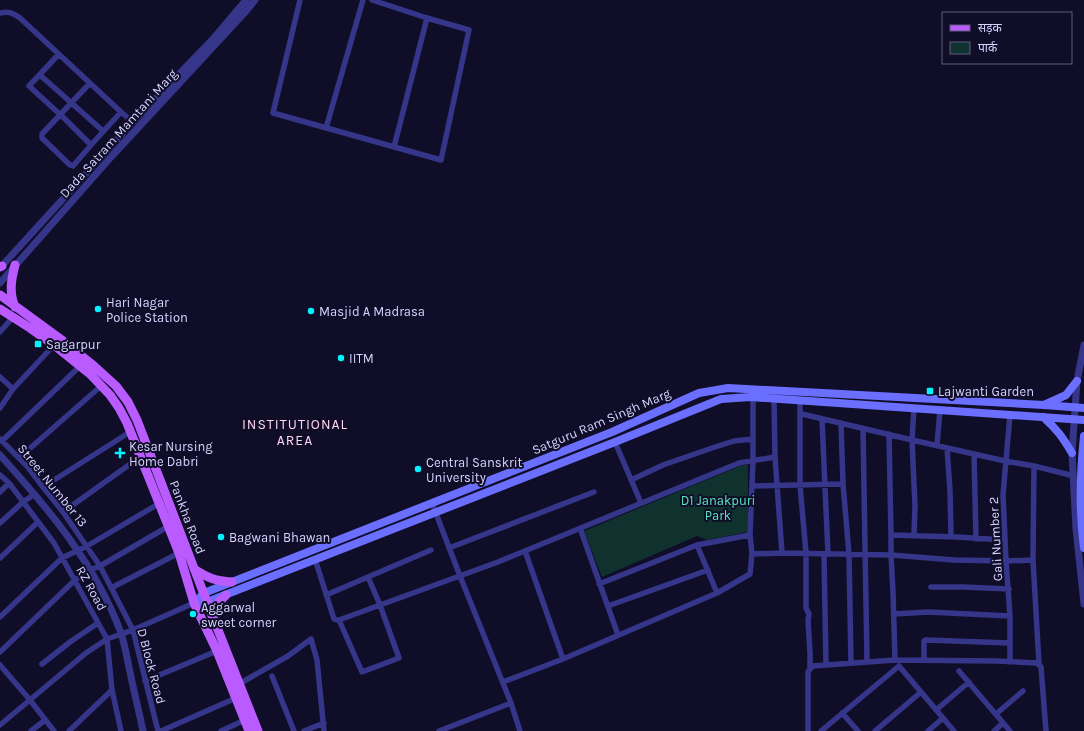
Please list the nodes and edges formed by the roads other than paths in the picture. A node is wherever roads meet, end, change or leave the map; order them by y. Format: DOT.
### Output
graph roads {
  1 [pos="246,0"];
  2 [pos="255,0"];
  3 [pos="300,0"];
  4 [pos="363,0"];
  5 [pos="372,0"];
  6 [pos="0,13"];
  7 [pos="427,18"];
  8 [pos="58,54"];
  9 [pos="40,74"];
  10 [pos="90,84"];
  11 [pos="71,103"];
  12 [pos="121,112"];
  13 [pos="60,115"];
  14 [pos="133,122"];
  15 [pos="326,128"];
  16 [pos="103,132"];
  17 [pos="91,145"];
  18 [pos="394,147"];
  19 [pos="15,266"];
  20 [pos="1,267"];
  21 [pos="0,282"];
  22 [pos="0,295"];
  23 [pos="15,307"];
  24 [pos="0,309"];
  25 [pos="13,317"];
  26 [pos="0,332"];
  27 [pos="54,345"];
  28 [pos="1084,345"];
  29 [pos="80,366"];
  30 [pos="0,377"];
  31 [pos="1076,381"];
  32 [pos="101,386"];
  33 [pos="13,389"];
  34 [pos="1084,390"];
  35 [pos="753,398"];
  36 [pos="774,399"];
  37 [pos="800,401"];
  38 [pos="1044,405"];
  39 [pos="0,408"];
  40 [pos="914,408"];
  41 [pos="1074,408"];
  42 [pos="1084,408"];
  43 [pos="940,410"];
  44 [pos="800,412"];
  45 [pos="1010,415"];
  46 [pos="1042,417"];
  47 [pos="822,419"];
  48 [pos="1074,419"];
  49 [pos="1084,420"];
  50 [pos="841,423"];
  51 [pos="863,428"];
  52 [pos="130,432"];
  53 [pos="889,434"];
  54 [pos="1084,436"];
  55 [pos="753,438"];
  56 [pos="1,440"];
  57 [pos="912,440"];
  58 [pos="615,442"];
  59 [pos="937,445"];
  60 [pos="947,448"];
  61 [pos="974,454"];
  62 [pos="1072,454"];
  63 [pos="0,455"];
  64 [pos="140,457"];
  65 [pos="775,457"];
  66 [pos="19,458"];
  67 [pos="753,461"];
  68 [pos="1005,461"];
  69 [pos="1034,466"];
  70 [pos="0,474"];
  71 [pos="1074,476"];
  72 [pos="631,480"];
  73 [pos="9,483"];
  74 [pos="843,484"];
  75 [pos="777,485"];
  76 [pos="800,485"];
  77 [pos="825,485"];
  78 [pos="752,486"];
  79 [pos="44,487"];
  80 [pos="0,492"];
  81 [pos="594,492"];
  82 [pos="35,494"];
  83 [pos="23,502"];
  84 [pos="160,503"];
  85 [pos="432,503"];
  86 [pos="641,503"];
  87 [pos="63,512"];
  88 [pos="435,512"];
  89 [pos="38,522"];
  90 [pos="1084,522"];
  91 [pos="0,523"];
  92 [pos="169,526"];
  93 [pos="580,528"];
  94 [pos="1076,529"];
  95 [pos="750,535"];
  96 [pos="891,535"];
  97 [pos="914,535"];
  98 [pos="950,537"];
  99 [pos="976,538"];
  100 [pos="1005,540"];
  101 [pos="697,545"];
  102 [pos="87,546"];
  103 [pos="450,548"];
  104 [pos="1084,548"];
  105 [pos="78,550"];
  106 [pos="431,550"];
  107 [pos="525,551"];
  108 [pos="179,553"];
  109 [pos="782,553"];
  110 [pos="806,553"];
  111 [pos="752,554"];
  112 [pos="826,554"];
  113 [pos="849,554"];
  114 [pos="866,554"];
  115 [pos="890,555"];
  116 [pos="0,558"];
  117 [pos="62,558"];
  118 [pos="315,559"];
  119 [pos="1033,560"];
  120 [pos="1006,561"];
  121 [pos="100,566"];
  122 [pos="194,568"];
  123 [pos="90,570"];
  124 [pos="708,570"];
  125 [pos="460,576"];
  126 [pos="368,577"];
  127 [pos="75,580"];
  128 [pos="232,582"];
  129 [pos="599,584"];
  130 [pos="931,587"];
  131 [pos="111,588"];
  132 [pos="1008,589"];
  133 [pos="717,593"];
  134 [pos="226,595"];
  135 [pos="326,595"];
  136 [pos="205,598"];
  137 [pos="194,603"];
  138 [pos="1084,604"];
  139 [pos="380,605"];
  140 [pos="608,606"];
  141 [pos="894,614"];
  142 [pos="212,616"];
  143 [pos="1010,616"];
  144 [pos="0,617"];
  145 [pos="340,620"];
  146 [pos="98,622"];
  147 [pos="133,630"];
  148 [pos="121,634"];
  149 [pos="618,635"];
  150 [pos="107,639"];
  151 [pos="1010,643"];
  152 [pos="217,651"];
  153 [pos="0,652"];
  154 [pos="563,659"];
  155 [pos="895,660"];
  156 [pos="924,660"];
  157 [pos="868,662"];
  158 [pos="1010,662"];
  159 [pos="851,663"];
  160 [pos="42,664"];
  161 [pos="1039,664"];
  162 [pos="0,665"];
  163 [pos="826,665"];
  164 [pos="810,669"];
  165 [pos="960,671"];
  166 [pos="272,676"];
  167 [pos="146,681"];
  168 [pos="503,682"];
  169 [pos="969,682"];
  170 [pos="239,684"];
  171 [pos="112,690"];
  172 [pos="1023,691"];
  173 [pos="921,692"];
  174 [pos="236,698"];
  175 [pos="30,700"];
  176 [pos="511,703"];
  177 [pos="936,710"];
  178 [pos="842,713"];
  179 [pos="996,714"];
  180 [pos="943,718"];
  181 [pos="45,720"];
  182 [pos="245,720"];
  183 [pos="324,723"];
  184 [pos="1003,723"];
  185 [pos="0,725"];
  186 [pos="31,731"];
  187 [pos="54,731"];
  188 [pos="69,731"];
  189 [pos="121,731"];
  190 [pos="144,731"];
  191 [pos="158,731"];
  192 [pos="161,731"];
  193 [pos="221,731"];
  194 [pos="249,731"];
  195 [pos="258,731"];
  196 [pos="294,731"];
  197 [pos="304,731"];
  198 [pos="324,731"];
  199 [pos="439,731"];
  200 [pos="520,731"];
  201 [pos="808,731"];
  202 [pos="821,731"];
  203 [pos="858,731"];
  204 [pos="875,731"];
  205 [pos="928,731"];
  206 [pos="954,731"];
  207 [pos="994,731"];
  208 [pos="1010,731"];
  209 [pos="1046,731"];
  1 -- 14 [label="street, Dada Satram Mamtani Marg"];
  2 -- 19 [label="street, Dada Satram Mamtani Marg"];
  3 -- 15 [label="street"];
  4 -- 15 [label="street"];
  5 -- 7 [label="street"];
  6 -- 8 [label="street"];
  7 -- 18 [label="street"];
  7 -- 18 [label="street"];
  8 -- 9 [label="street"];
  8 -- 10 [label="street"];
  9 -- 11 [label="street"];
  9 -- 13 [label="street"];
  10 -- 11 [label="street"];
  10 -- 12 [label="street"];
  11 -- 13 [label="street"];
  11 -- 16 [label="street"];
  12 -- 14 [label="street"];
  12 -- 16 [label="street"];
  13 -- 17 [label="street"];
  13 -- 17 [label="street"];
  14 -- 20 [label="street, Dada Satram Mamtani Marg"];
  15 -- 18 [label="street"];
  16 -- 17 [label="street"];
  19 -- 21 [label="street, Dada Satram Mamtani Marg"];
  19 -- 23 [label="main road"];
  22 -- 23 [label="main road, Pankha Road"];
  23 -- 122 [label="main road, Pankha Road"];
  24 -- 25 [label="main road, Pankha Road"];
  25 -- 26 [label="street"];
  25 -- 27 [label="main road, Pankha Road"];
  27 -- 29 [label="main road, Pankha Road"];
  27 -- 33 [label="street"];
  28 -- 31 [label="street"];
  29 -- 32 [label="main road, Pankha Road"];
  29 -- 56 [label="street"];
  30 -- 33 [label="street"];
  31 -- 34 [label="street"];
  31 -- 38 [label="main road"];
  31 -- 41 [label="street"];
  32 -- 52 [label="main road, Pankha Road"];
  32 -- 66 [label="street"];
  33 -- 39 [label="street"];
  35 -- 36 [label="main road, Satguru Ram Singh Marg"];
  35 -- 55 [label="street"];
  35 -- 58 [label="main road, Satguru Ram Singh Marg"];
  36 -- 37 [label="main road, Satguru Ram Singh Marg"];
  36 -- 65 [label="street"];
  37 -- 40 [label="main road, Satguru Ram Singh Marg"];
  37 -- 44 [label="street"];
  38 -- 41 [label="main road, Satguru Ram Singh Marg"];
  38 -- 85 [label="main road, Satguru Ram Singh Marg"];
  40 -- 43 [label="main road, Satguru Ram Singh Marg"];
  40 -- 57 [label="street"];
  41 -- 42 [label="main road, Satguru Ram Singh Marg"];
  41 -- 48 [label="street"];
  43 -- 45 [label="main road, Satguru Ram Singh Marg"];
  43 -- 59 [label="street"];
  44 -- 47 [label="street"];
  44 -- 76 [label="street"];
  45 -- 46 [label="main road, Satguru Ram Singh Marg"];
  45 -- 68 [label="street, Gali Number 2"];
  46 -- 48 [label="main road, Satguru Ram Singh Marg"];
  46 -- 62 [label="main road"];
  47 -- 50 [label="street"];
  47 -- 77 [label="street"];
  48 -- 49 [label="main road, Satguru Ram Singh Marg"];
  48 -- 62 [label="street"];
  50 -- 51 [label="street"];
  50 -- 74 [label="street"];
  51 -- 53 [label="street"];
  51 -- 114 [label="street"];
  52 -- 64 [label="main road, Pankha Road"];
  52 -- 79 [label="street"];
  53 -- 57 [label="street"];
  53 -- 96 [label="street"];
  54 -- 104 [label="main road, bridge"];
  55 -- 67 [label="street"];
  55 -- 72 [label="street"];
  56 -- 66 [label="street, Street Number 13"];
  57 -- 59 [label="street"];
  57 -- 97 [label="street"];
  58 -- 72 [label="street"];
  58 -- 88 [label="main road, Satguru Ram Singh Marg"];
  59 -- 60 [label="street"];
  60 -- 61 [label="street"];
  60 -- 98 [label="street"];
  61 -- 68 [label="street"];
  61 -- 99 [label="street"];
  62 -- 71 [label="street"];
  63 -- 82 [label="street"];
  64 -- 84 [label="main road, Pankha Road"];
  64 -- 87 [label="street"];
  65 -- 67 [label="street"];
  65 -- 75 [label="street"];
  66 -- 79 [label="street, Street Number 13"];
  67 -- 78 [label="street"];
  67 -- 86 [label="street"];
  68 -- 69 [label="street"];
  68 -- 100 [label="street, Gali Number 2"];
  69 -- 71 [label="street"];
  69 -- 119 [label="street"];
  70 -- 73 [label="street, RZ Road"];
  71 -- 94 [label="street"];
  72 -- 86 [label="street"];
  73 -- 80 [label="street"];
  73 -- 83 [label="street, RZ Road"];
  74 -- 77 [label="street"];
  74 -- 113 [label="street"];
  75 -- 76 [label="street"];
  75 -- 78 [label="street"];
  75 -- 109 [label="street"];
  76 -- 77 [label="street"];
  76 -- 110 [label="street"];
  77 -- 112 [label="street"];
  78 -- 95 [label="street"];
  79 -- 87 [label="street, Street Number 13"];
  81 -- 103 [label="street"];
  82 -- 83 [label="street"];
  82 -- 105 [label="street"];
  83 -- 89 [label="street, RZ Road"];
  83 -- 91 [label="street"];
  84 -- 92 [label="main road, Pankha Road"];
  84 -- 102 [label="street"];
  85 -- 88 [label="street"];
  85 -- 128 [label="main road, Satguru Ram Singh Marg"];
  86 -- 93 [label="street"];
  87 -- 102 [label="street, Street Number 13"];
  88 -- 103 [label="street"];
  88 -- 118 [label="main road, Satguru Ram Singh Marg"];
  89 -- 116 [label="street"];
  89 -- 117 [label="street, RZ Road"];
  90 -- 94 [label="street"];
  92 -- 108 [label="main road, Pankha Road"];
  92 -- 121 [label="street"];
  93 -- 107 [label="street"];
  93 -- 129 [label="street"];
  94 -- 138 [label="street"];
  95 -- 101 [label="street"];
  95 -- 111 [label="street"];
  96 -- 97 [label="street"];
  96 -- 115 [label="street"];
  97 -- 98 [label="street"];
  98 -- 99 [label="street"];
  99 -- 100 [label="street"];
  100 -- 120 [label="street, Gali Number 2"];
  101 -- 124 [label="street"];
  101 -- 129 [label="street"];
  102 -- 105 [label="street"];
  102 -- 121 [label="street, D Block Road"];
  103 -- 125 [label="street"];
  105 -- 117 [label="street"];
  105 -- 123 [label="street"];
  106 -- 126 [label="street"];
  107 -- 125 [label="street"];
  107 -- 154 [label="street"];
  108 -- 131 [label="street"];
  108 -- 137 [label="main road, Pankha Road"];
  109 -- 110 [label="street"];
  109 -- 111 [label="street"];
  110 -- 112 [label="street"];
  110 -- 164 [label="street"];
  111 -- 133 [label="street"];
  112 -- 113 [label="street"];
  112 -- 163 [label="street"];
  113 -- 114 [label="street"];
  113 -- 159 [label="street"];
  114 -- 115 [label="street"];
  114 -- 157 [label="street"];
  115 -- 120 [label="street"];
  115 -- 141 [label="street"];
  117 -- 127 [label="street, RZ Road"];
  117 -- 144 [label="street"];
  118 -- 134 [label="main road, Satguru Ram Singh Marg"];
  118 -- 135 [label="street"];
  119 -- 120 [label="street"];
  119 -- 161 [label="street"];
  120 -- 132 [label="street, Gali Number 2"];
  121 -- 123 [label="street"];
  121 -- 131 [label="street, D Block Road"];
  122 -- 128 [label="main road"];
  122 -- 136 [label="main road, Pankha Road"];
  123 -- 127 [label="street"];
  123 -- 148 [label="street"];
  124 -- 133 [label="street"];
  124 -- 140 [label="street"];
  125 -- 139 [label="street"];
  125 -- 168 [label="street"];
  126 -- 135 [label="street"];
  126 -- 139 [label="street"];
  127 -- 146 [label="street, RZ Road"];
  127 -- 153 [label="street"];
  128 -- 136 [label="main road, Satguru Ram Singh Marg"];
  129 -- 140 [label="street"];
  130 -- 132 [label="street"];
  131 -- 147 [label="street, D Block Road"];
  132 -- 143 [label="street, Gali Number 2"];
  133 -- 149 [label="street"];
  134 -- 136 [label="main road, Satguru Ram Singh Marg"];
  134 -- 142 [label="main road"];
  135 -- 145 [label="street"];
  136 -- 137 [label="main road, Satguru Ram Singh Marg"];
  136 -- 142 [label="main road, Pankha Road"];
  137 -- 147 [label="street"];
  137 -- 152 [label="main road, Pankha Road"];
  139 -- 145 [label="street"];
  139 -- 145 [label="street"];
  140 -- 149 [label="street"];
  141 -- 143 [label="street"];
  141 -- 155 [label="street"];
  142 -- 170 [label="main road, Pankha Road"];
  143 -- 151 [label="street, Gali Number 2"];
  146 -- 150 [label="street, RZ Road"];
  146 -- 160 [label="street"];
  147 -- 148 [label="street"];
  147 -- 167 [label="street, D Block Road"];
  148 -- 150 [label="street"];
  148 -- 190 [label="street"];
  149 -- 154 [label="street"];
  150 -- 171 [label="street, RZ Road"];
  150 -- 175 [label="street"];
  151 -- 156 [label="street"];
  151 -- 158 [label="street, Gali Number 2"];
  152 -- 167 [label="street"];
  152 -- 174 [label="main road, Pankha Road"];
  154 -- 168 [label="street"];
  155 -- 156 [label="street"];
  155 -- 157 [label="street"];
  156 -- 158 [label="street"];
  157 -- 159 [label="street"];
  158 -- 161 [label="street"];
  159 -- 163 [label="street"];
  161 -- 209 [label="street"];
  162 -- 175 [label="street"];
  163 -- 164 [label="street"];
  164 -- 201 [label="street"];
  165 -- 169 [label="street"];
  166 -- 196 [label="street"];
  167 -- 191 [label="street, D Block Road"];
  168 -- 176 [label="street"];
  169 -- 177 [label="street"];
  169 -- 179 [label="street"];
  170 -- 183 [label="street"];
  170 -- 195 [label="main road, Pankha Road"];
  171 -- 188 [label="street"];
  171 -- 189 [label="street, RZ Road"];
  172 -- 179 [label="street"];
  173 -- 177 [label="street"];
  173 -- 178 [label="street"];
  173 -- 204 [label="street"];
  174 -- 182 [label="main road, Pankha Road"];
  174 -- 192 [label="street"];
  175 -- 181 [label="street"];
  175 -- 185 [label="street"];
  176 -- 199 [label="street"];
  176 -- 200 [label="street"];
  177 -- 180 [label="street"];
  178 -- 202 [label="street"];
  178 -- 203 [label="street"];
  179 -- 184 [label="street"];
  180 -- 205 [label="street"];
  180 -- 206 [label="street"];
  181 -- 186 [label="street"];
  181 -- 187 [label="street"];
  182 -- 193 [label="street"];
  182 -- 194 [label="main road, Pankha Road"];
  183 -- 197 [label="street"];
  183 -- 198 [label="street"];
  184 -- 207 [label="street"];
  184 -- 208 [label="street"];
}
